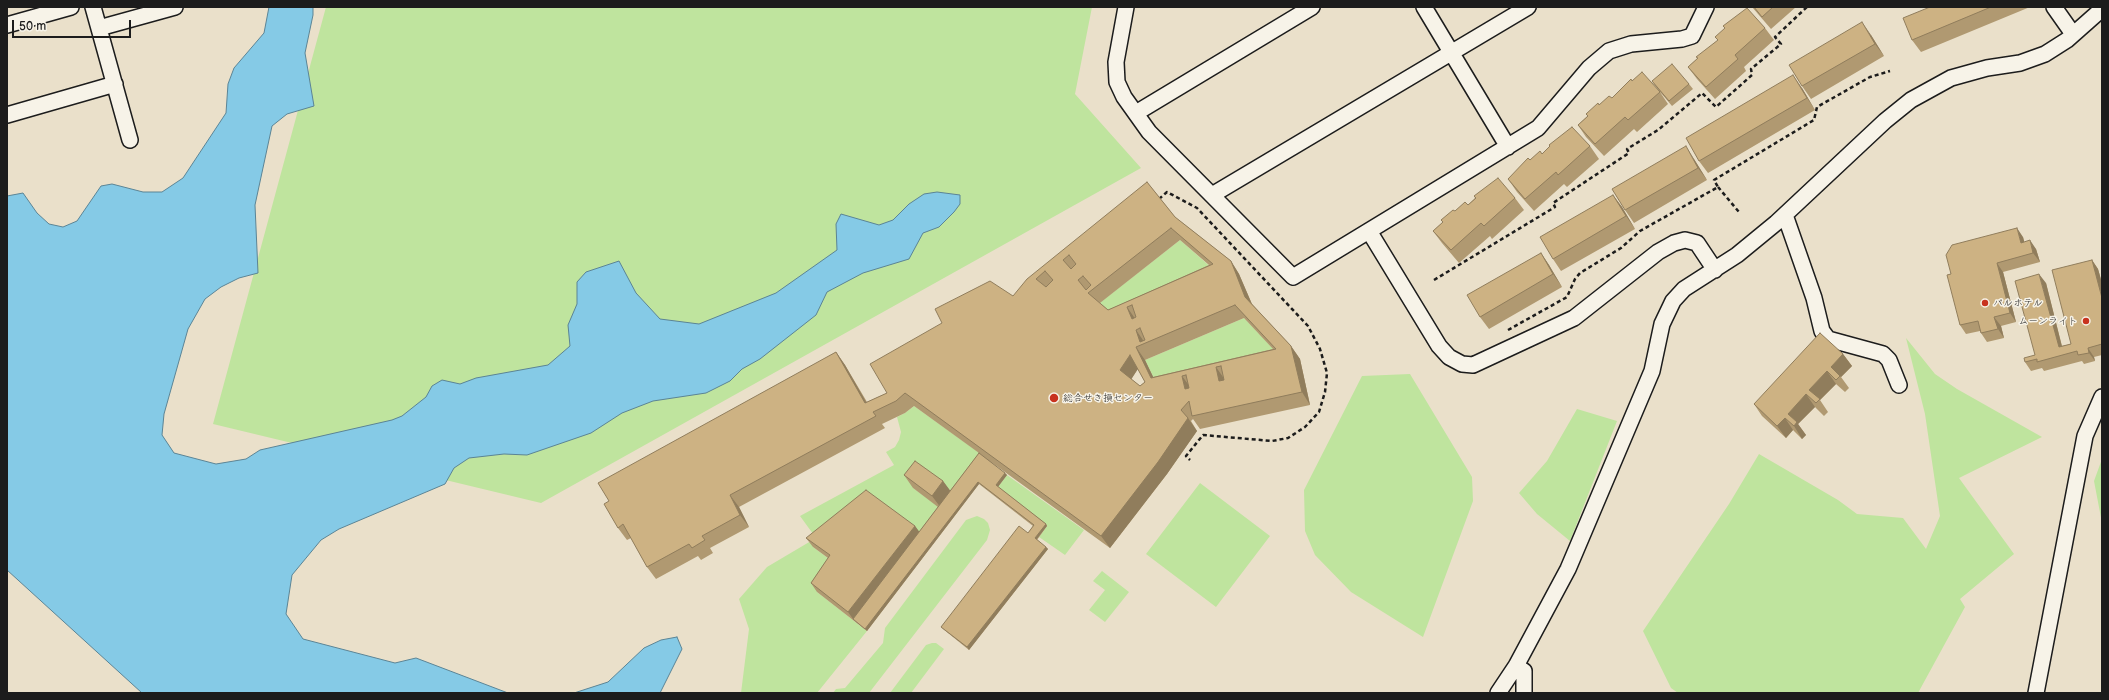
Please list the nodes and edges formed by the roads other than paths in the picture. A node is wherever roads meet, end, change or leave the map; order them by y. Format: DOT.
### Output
graph roads {
  1 [pos="71,7"];
  2 [pos="93,7"];
  3 [pos="175,7"];
  4 [pos="1126,7"];
  5 [pos="1312,7"];
  6 [pos="1424,7"];
  7 [pos="1528,7"];
  8 [pos="1706,7"];
  9 [pos="2054,7"];
  10 [pos="2102,9"];
  11 [pos="7,24"];
  12 [pos="99,28"];
  13 [pos="2073,34"];
  14 [pos="1450,53"];
  15 [pos="114,84"];
  16 [pos="1136,113"];
  17 [pos="7,115"];
  18 [pos="130,140"];
  19 [pos="1508,147"];
  20 [pos="1212,195"];
  21 [pos="1785,215"];
  22 [pos="1369,231"];
  23 [pos="1715,270"];
  24 [pos="1899,385"];
  25 [pos="2102,398"];
  26 [pos="1516,666"];
  27 [pos="1498,693"];
  28 [pos="1524,693"];
  29 [pos="2036,693"];
  1 -- 11 [label="street"];
  2 -- 12 [label="street"];
  3 -- 12 [label="street"];
  4 -- 16 [label="street"];
  5 -- 16 [label="street"];
  6 -- 14 [label="street"];
  7 -- 14 [label="street"];
  8 -- 19 [label="street"];
  9 -- 13 [label="street"];
  10 -- 13 [label="street"];
  12 -- 15 [label="street"];
  13 -- 21 [label="street"];
  14 -- 19 [label="street"];
  14 -- 20 [label="street"];
  15 -- 17 [label="street"];
  15 -- 18 [label="street"];
  16 -- 20 [label="street"];
  19 -- 22 [label="street"];
  20 -- 22 [label="street"];
  21 -- 23 [label="street"];
  21 -- 24 [label="street"];
  22 -- 23 [label="street"];
  23 -- 26 [label="street"];
  25 -- 29 [label="street"];
  26 -- 27 [label="street"];
  26 -- 28 [label="street"];
}
